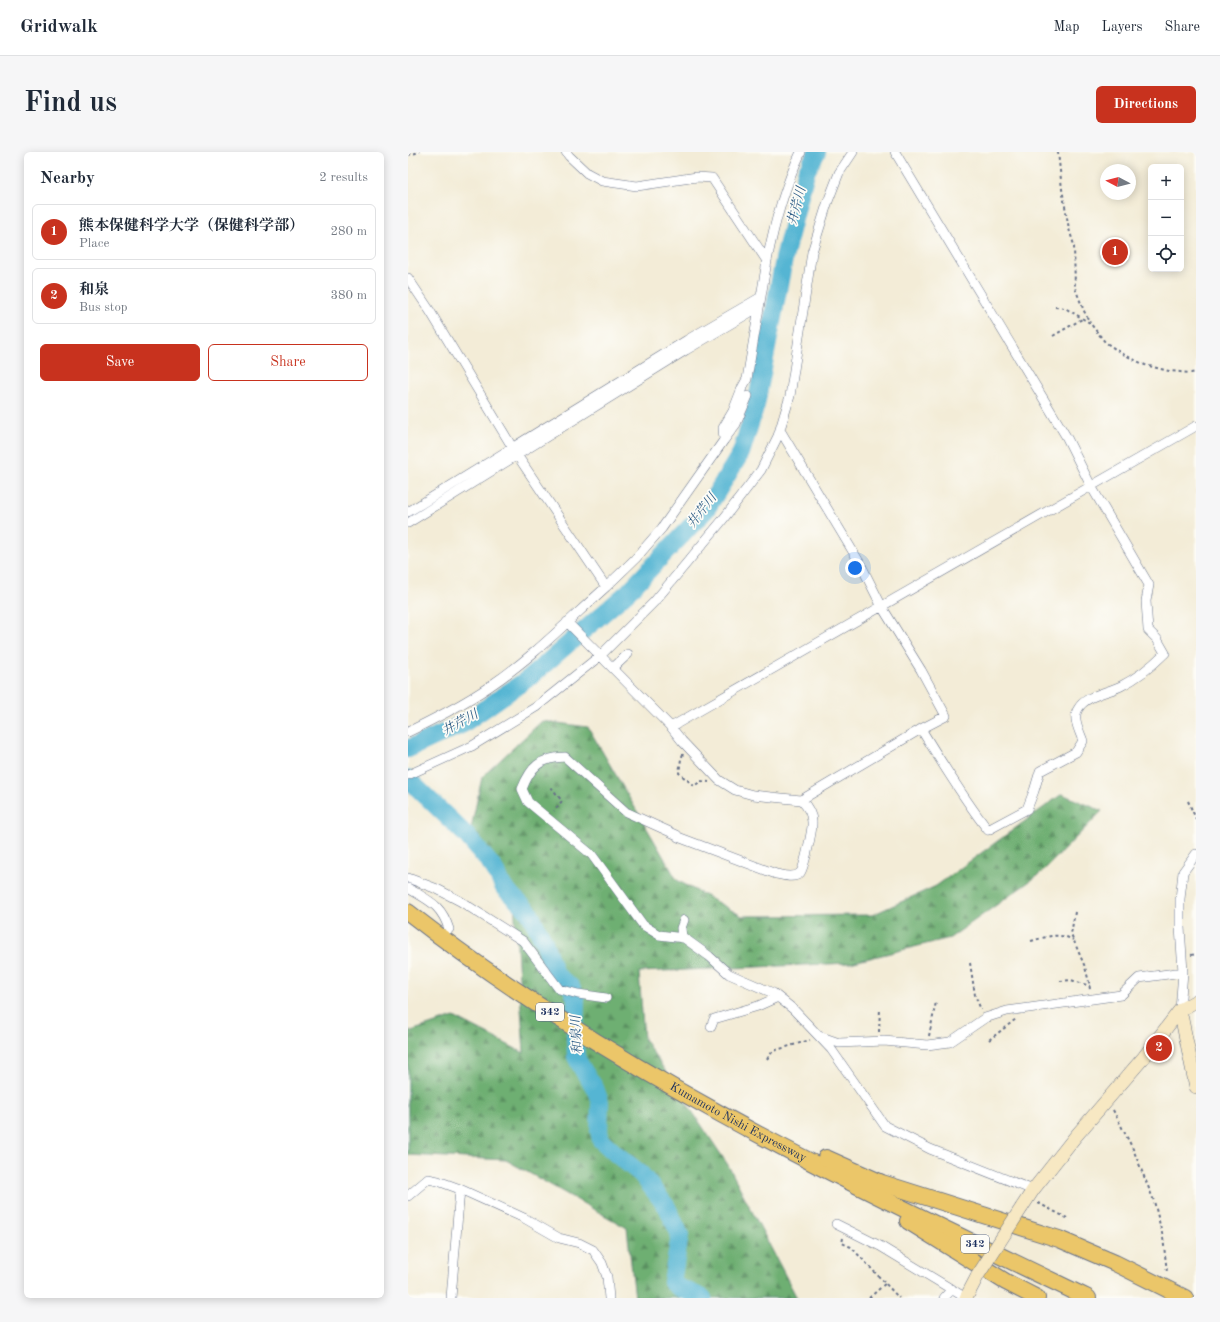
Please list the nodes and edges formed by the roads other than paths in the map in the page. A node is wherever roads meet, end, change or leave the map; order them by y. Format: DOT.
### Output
graph roads {
  1 [pos="566,152"];
  2 [pos="801,152"];
  3 [pos="854,152"];
  4 [pos="895,152"];
  5 [pos="767,261"];
  6 [pos="408,278"];
  7 [pos="761,297"];
  8 [pos="759,307"];
  9 [pos="748,396"];
  10 [pos="1196,426"];
  11 [pos="780,430"];
  12 [pos="724,440"];
  13 [pos="515,452"];
  14 [pos="1091,486"];
  15 [pos="408,512"];
  16 [pos="408,523"];
  17 [pos="606,587"];
  18 [pos="882,607"];
  19 [pos="568,624"];
  20 [pos="628,654"];
  21 [pos="601,655"];
  22 [pos="613,668"];
  23 [pos="671,727"];
  24 [pos="921,729"];
  25 [pos="408,732"];
  26 [pos="409,774"];
  27 [pos="801,800"];
  28 [pos="1196,854"];
  29 [pos="408,878"];
  30 [pos="408,888"];
  31 [pos="408,912"];
  32 [pos="684,920"];
  33 [pos="449,929"];
  34 [pos="682,938"];
  35 [pos="1183,972"];
  36 [pos="778,997"];
  37 [pos="606,998"];
  38 [pos="1196,1001"];
  39 [pos="1180,1010"];
  40 [pos="711,1027"];
  41 [pos="818,1036"];
  42 [pos="1196,1087"];
  43 [pos="698,1102"];
  44 [pos="863,1188"];
  45 [pos="460,1189"];
  46 [pos="408,1196"];
  47 [pos="1027,1198"];
  48 [pos="840,1226"];
  49 [pos="952,1289"];
  50 [pos="451,1298"];
  51 [pos="610,1298"];
  52 [pos="944,1298"];
  53 [pos="966,1298"];
  54 [pos="1037,1298"];
  55 [pos="1088,1298"];
  56 [pos="1185,1298"];
  1 -- 5 [label="street"];
  2 -- 5 [label="street"];
  3 -- 11 [label="street"];
  4 -- 14 [label="street"];
  5 -- 7 [label="street"];
  6 -- 13 [label="street"];
  7 -- 8 [label="street"];
  7 -- 13 [label="street"];
  8 -- 12 [label="street"];
  8 -- 13 [label="street"];
  9 -- 12 [label="street"];
  10 -- 14 [label="street"];
  11 -- 18 [label="street"];
  11 -- 21 [label="street"];
  12 -- 17 [label="street"];
  13 -- 15 [label="street"];
  13 -- 16 [label="street"];
  13 -- 17 [label="street"];
  14 -- 18 [label="street"];
  14 -- 24 [label="street"];
  17 -- 19 [label="street"];
  18 -- 23 [label="street"];
  18 -- 24 [label="street"];
  19 -- 21 [label="street"];
  19 -- 25 [label="street"];
  20 -- 22 [label="street"];
  21 -- 22 [label="street"];
  21 -- 26 [label="street"];
  22 -- 23 [label="street"];
  23 -- 27 [label="street"];
  24 -- 27 [label="street"];
  27 -- 34 [label="street"];
  28 -- 35 [label="street"];
  29 -- 37 [label="street"];
  30 -- 33 [label="street"];
  31 -- 43 [label="highway, Kumamoto Nishi Expressway / 342"];
  32 -- 34 [label="street"];
  34 -- 36 [label="street"];
  35 -- 39 [label="street"];
  35 -- 41 [label="street"];
  36 -- 40 [label="street"];
  36 -- 41 [label="street"];
  38 -- 39 [label="street"];
  39 -- 42 [label="street"];
  39 -- 47 [label="street"];
  41 -- 47 [label="street"];
  43 -- 44 [label="highway, Kumamoto Nishi Expressway / 342"];
  43 -- 56 [label="highway"];
  44 -- 54 [label="highway"];
  44 -- 55 [label="highway, Kumamoto Nishi Expressway / 342"];
  45 -- 46 [label="street"];
  45 -- 50 [label="street"];
  45 -- 51 [label="street"];
  47 -- 53 [label="street, bridge"];
  48 -- 49 [label="street"];
  49 -- 52 [label="street"];
  49 -- 53 [label="street"];
}
